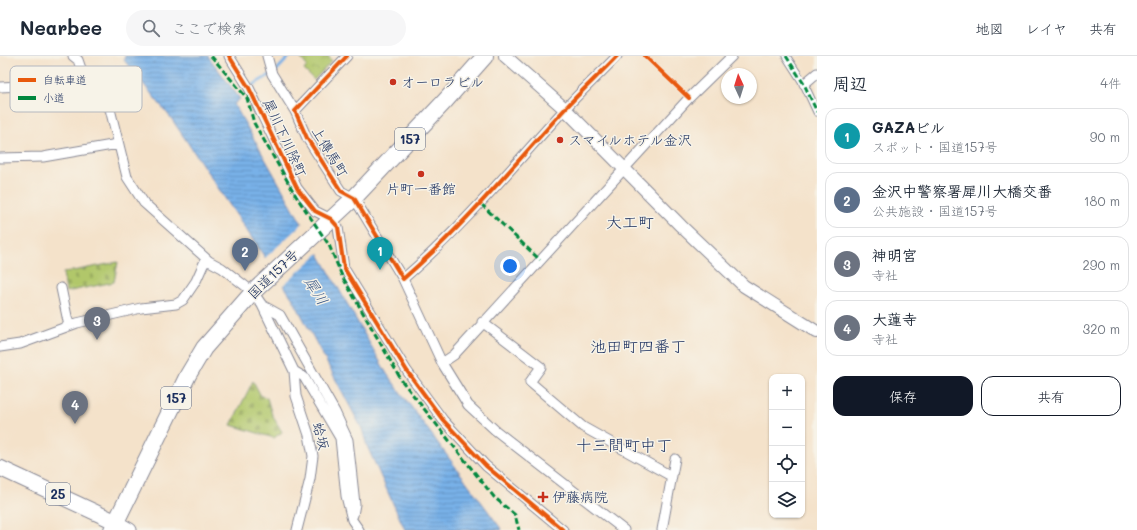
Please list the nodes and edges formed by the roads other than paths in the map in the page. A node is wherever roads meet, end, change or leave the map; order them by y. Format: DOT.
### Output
graph roads {
  1 [pos="73,56"];
  2 [pos="228,56"];
  3 [pos="267,56"];
  4 [pos="346,56"];
  5 [pos="485,56"];
  6 [pos="505,56"];
  7 [pos="617,56"];
  8 [pos="732,56"];
  9 [pos="786,56"];
  10 [pos="80,66"];
  11 [pos="817,74"];
  12 [pos="804,84"];
  13 [pos="0,86"];
  14 [pos="10,86"];
  15 [pos="564,109"];
  16 [pos="295,111"];
  17 [pos="111,112"];
  18 [pos="817,112"];
  19 [pos="118,144"];
  20 [pos="0,158"];
  21 [pos="624,169"];
  22 [pos="354,198"];
  23 [pos="328,222"];
  24 [pos="209,261"];
  25 [pos="403,279"];
  26 [pos="61,288"];
  27 [pos="258,295"];
  28 [pos="482,322"];
  29 [pos="69,326"];
  30 [pos="817,332"];
  31 [pos="0,347"];
  32 [pos="442,363"];
  33 [pos="294,371"];
  34 [pos="674,459"];
  35 [pos="0,468"];
  36 [pos="671,476"];
  37 [pos="352,520"];
  38 [pos="114,526"];
  39 [pos="130,530"];
  40 [pos="297,530"];
  41 [pos="359,530"];
  42 [pos="563,530"];
  43 [pos="624,530"];
  44 [pos="662,530"];
  1 -- 10 [label="street"];
  2 -- 23 [label="street, 犀川下川除町"];
  3 -- 16 [label="street, 上傳馬町"];
  4 -- 16 [label="street"];
  5 -- 22 [label="highway, 国道157号 / 157"];
  6 -- 15 [label="street"];
  7 -- 15 [label="street"];
  8 -- 21 [label="street"];
  9 -- 12 [label="street"];
  11 -- 12 [label="street"];
  12 -- 18 [label="street"];
  13 -- 14 [label="street"];
  15 -- 21 [label="street"];
  15 -- 25 [label="street"];
  16 -- 22 [label="street, 上傳馬町"];
  17 -- 19 [label="street"];
  19 -- 20 [label="street"];
  19 -- 24 [label="street"];
  21 -- 28 [label="street"];
  21 -- 30 [label="street"];
  22 -- 23 [label="highway, 国道157号 / 157"];
  22 -- 25 [label="street"];
  23 -- 27 [label="highway, 国道157号 / 157"];
  23 -- 42 [label="street"];
  24 -- 27 [label="street"];
  24 -- 29 [label="street"];
  25 -- 32 [label="street"];
  26 -- 29 [label="street"];
  27 -- 33 [label="street"];
  27 -- 37 [label="street"];
  27 -- 38 [label="highway, 国道157号 / 157"];
  28 -- 32 [label="street"];
  28 -- 36 [label="street"];
  29 -- 31 [label="street"];
  32 -- 43 [label="street"];
  33 -- 37 [label="street"];
  33 -- 40 [label="street, 蛤坂"];
  34 -- 36 [label="street"];
  35 -- 38 [label="main road, 25"];
  36 -- 44 [label="street"];
  37 -- 41 [label="street"];
  38 -- 39 [label="main road"];
}
